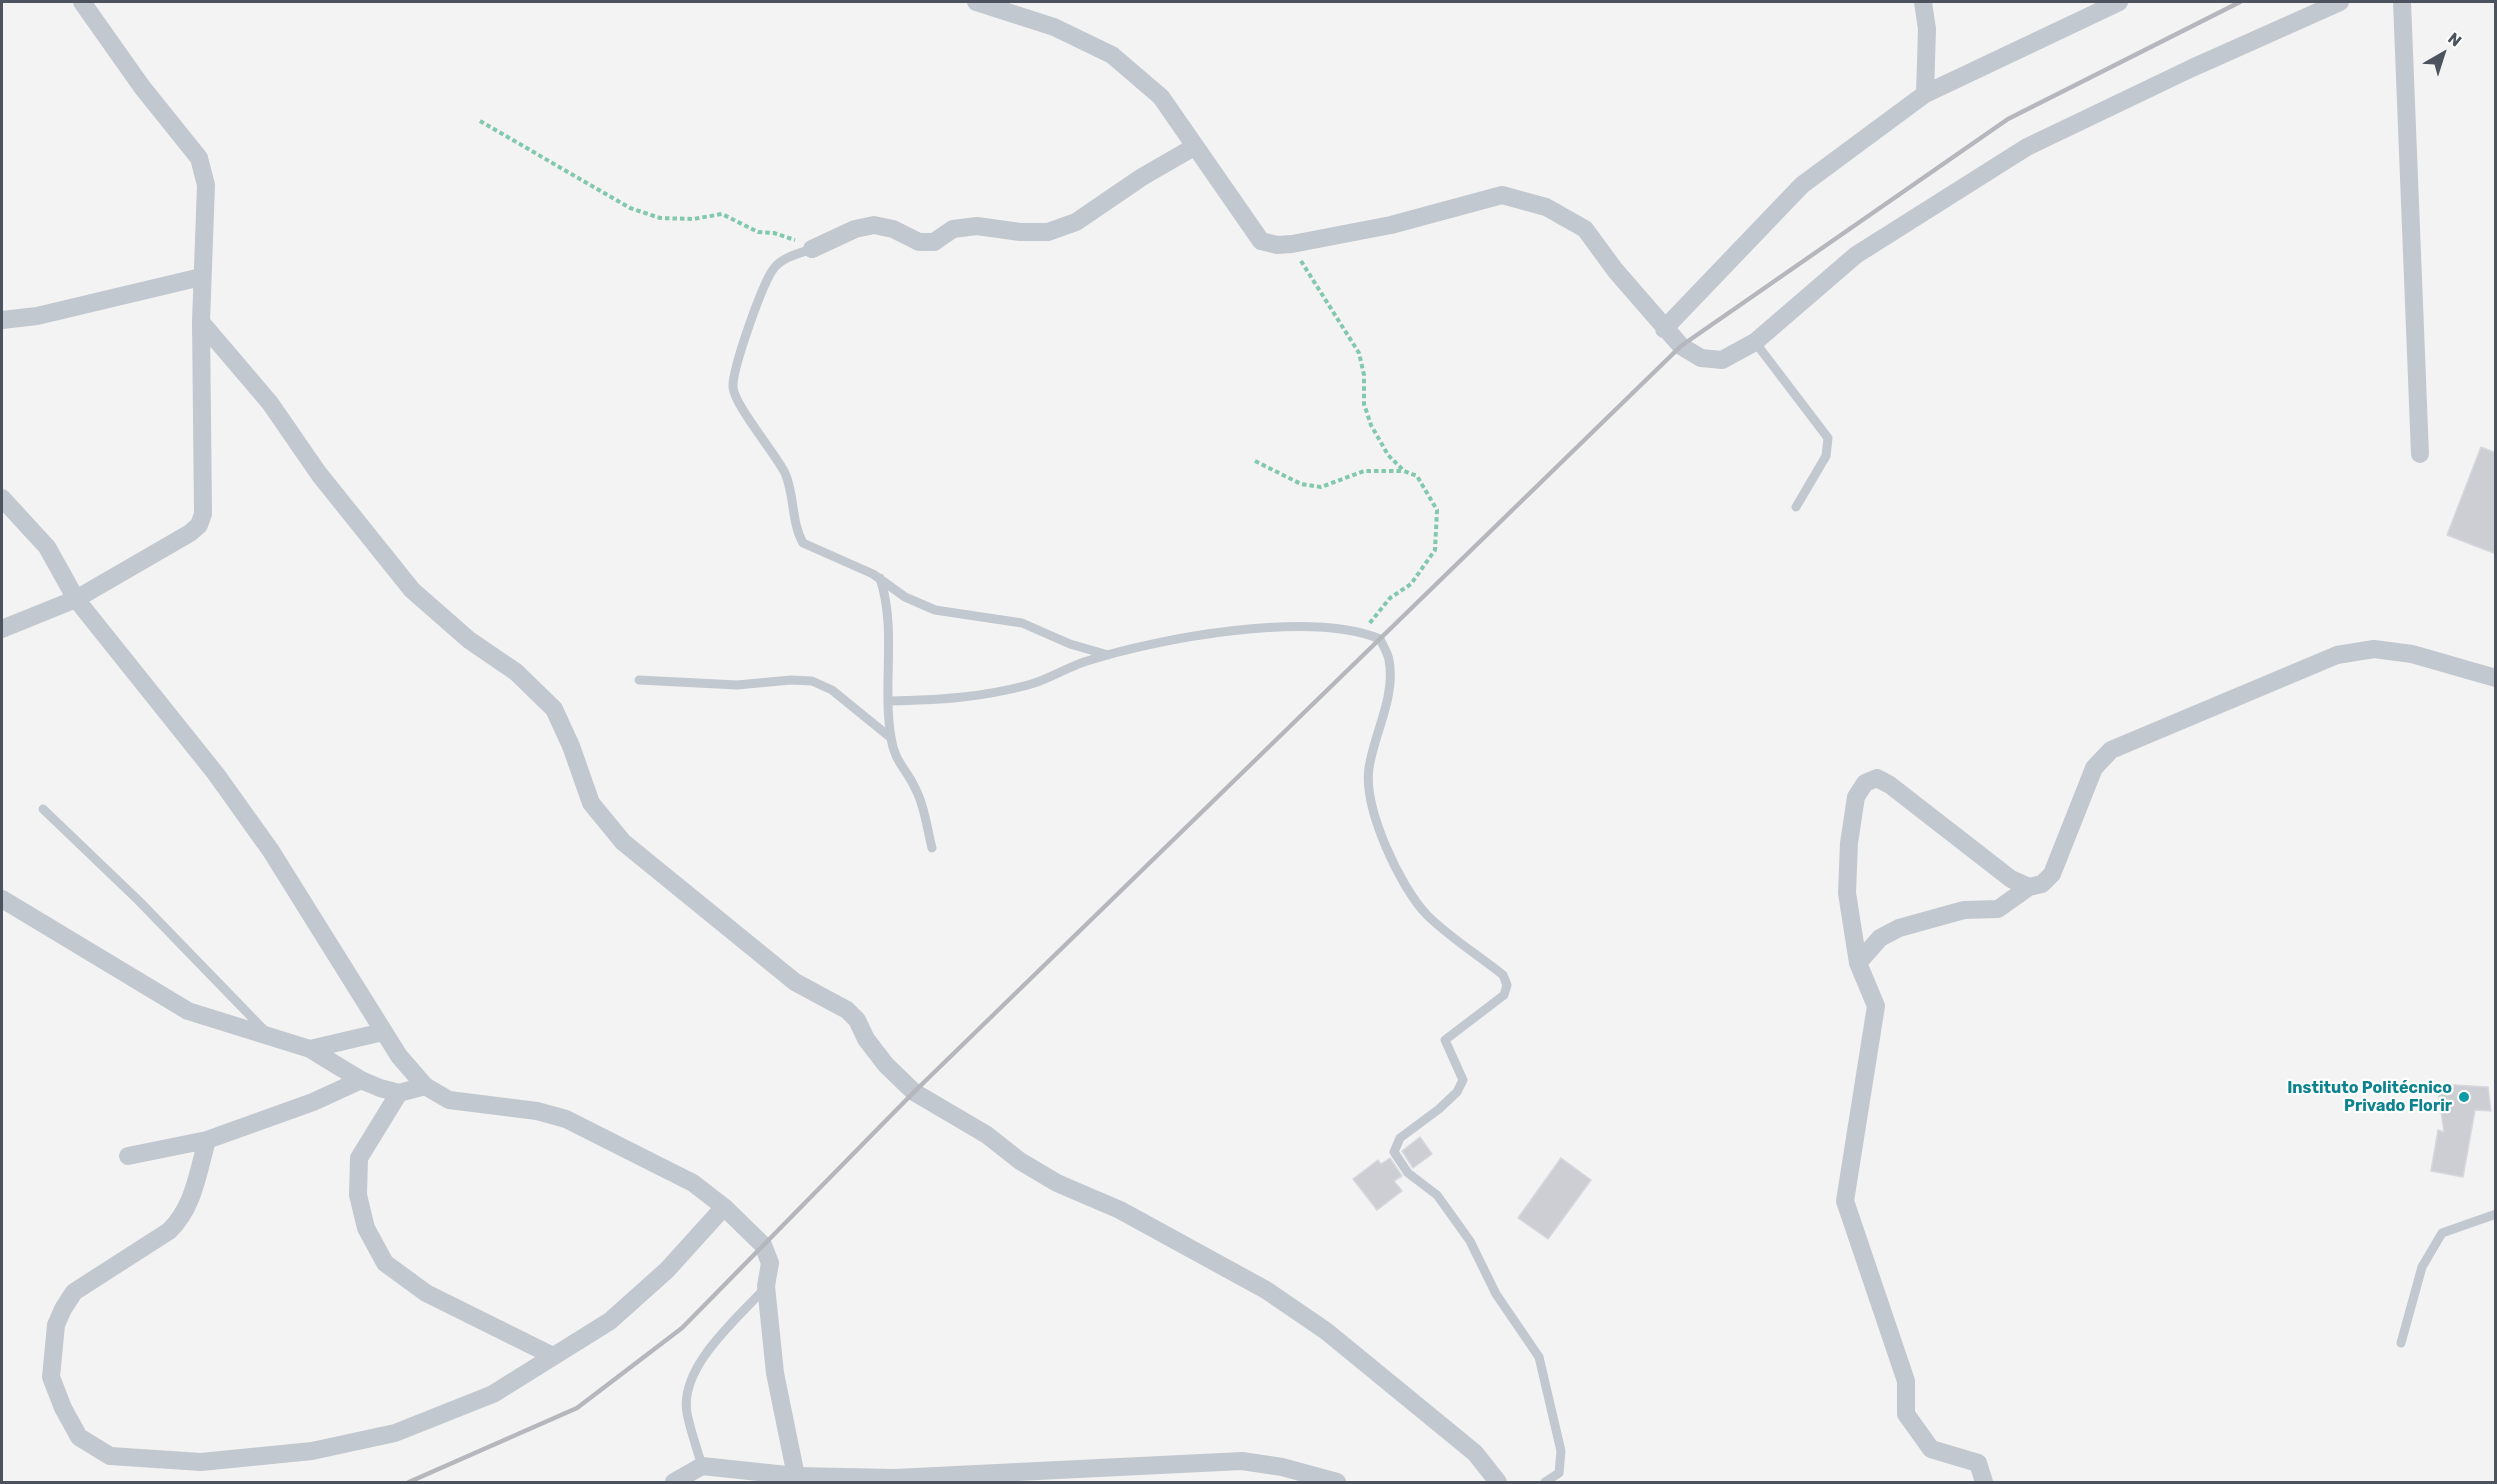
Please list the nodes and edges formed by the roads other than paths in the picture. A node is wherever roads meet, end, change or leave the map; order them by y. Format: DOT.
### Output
graph roads {
  1 [pos="82,2"];
  2 [pos="976,2"];
  3 [pos="1923,2"];
  4 [pos="2119,2"];
  5 [pos="2340,2"];
  6 [pos="2402,2"];
  7 [pos="1925,94"];
  8 [pos="1194,147"];
  9 [pos="812,249"];
  10 [pos="201,277"];
  11 [pos="2,320"];
  12 [pos="201,322"];
  13 [pos="1664,329"];
  14 [pos="1755,342"];
  15 [pos="2420,454"];
  16 [pos="2,498"];
  17 [pos="1797,507"];
  18 [pos="880,578"];
  19 [pos="76,599"];
  20 [pos="2,629"];
  21 [pos="1108,655"];
  22 [pos="2496,678"];
  23 [pos="639,680"];
  24 [pos="888,701"];
  25 [pos="891,738"];
  26 [pos="43,809"];
  27 [pos="932,848"];
  28 [pos="2029,887"];
  29 [pos="2,899"];
  30 [pos="1858,963"];
  31 [pos="383,1032"];
  32 [pos="272,1038"];
  33 [pos="310,1049"];
  34 [pos="361,1080"];
  35 [pos="425,1086"];
  36 [pos="399,1093"];
  37 [pos="207,1140"];
  38 [pos="128,1156"];
  39 [pos="724,1208"];
  40 [pos="2496,1214"];
  41 [pos="766,1286"];
  42 [pos="2401,1343"];
  43 [pos="553,1356"];
  44 [pos="702,1466"];
  45 [pos="799,1479"];
  46 [pos="897,1480"];
  47 [pos="674,1482"];
  48 [pos="1337,1482"];
  49 [pos="1498,1482"];
  50 [pos="1545,1482"];
  51 [pos="1984,1482"];
  1 -- 10 [label="street"];
  2 -- 8 [label="street"];
  3 -- 7 [label="street"];
  4 -- 7 [label="street"];
  5 -- 14 [label="street"];
  6 -- 15 [label="street"];
  7 -- 13 [label="street"];
  8 -- 9 [label="street"];
  8 -- 13 [label="street"];
  9 -- 18 [label="lane"];
  10 -- 11 [label="street"];
  10 -- 12 [label="street"];
  12 -- 19 [label="street"];
  12 -- 49 [label="street"];
  13 -- 14 [label="street"];
  14 -- 17 [label="lane"];
  16 -- 19 [label="street"];
  18 -- 21 [label="lane"];
  18 -- 24 [label="lane"];
  19 -- 20 [label="street"];
  19 -- 31 [label="street"];
  21 -- 24 [label="lane"];
  21 -- 50 [label="lane"];
  22 -- 28 [label="street"];
  23 -- 25 [label="lane"];
  24 -- 25 [label="lane"];
  25 -- 27 [label="lane"];
  26 -- 32 [label="lane"];
  28 -- 30 [label="street"];
  28 -- 30 [label="street"];
  29 -- 32 [label="street"];
  30 -- 51 [label="street"];
  31 -- 33 [label="street"];
  31 -- 35 [label="street"];
  32 -- 33 [label="street"];
  33 -- 34 [label="street"];
  34 -- 36 [label="street"];
  34 -- 37 [label="street"];
  35 -- 36 [label="street"];
  35 -- 39 [label="street"];
  36 -- 43 [label="street"];
  37 -- 38 [label="street"];
  37 -- 43 [label="street"];
  39 -- 41 [label="street"];
  39 -- 43 [label="street"];
  40 -- 42 [label="lane"];
  41 -- 44 [label="lane"];
  41 -- 45 [label="street"];
  44 -- 45 [label="street"];
  44 -- 47 [label="street"];
  45 -- 46 [label="street"];
  46 -- 48 [label="street"];
}
